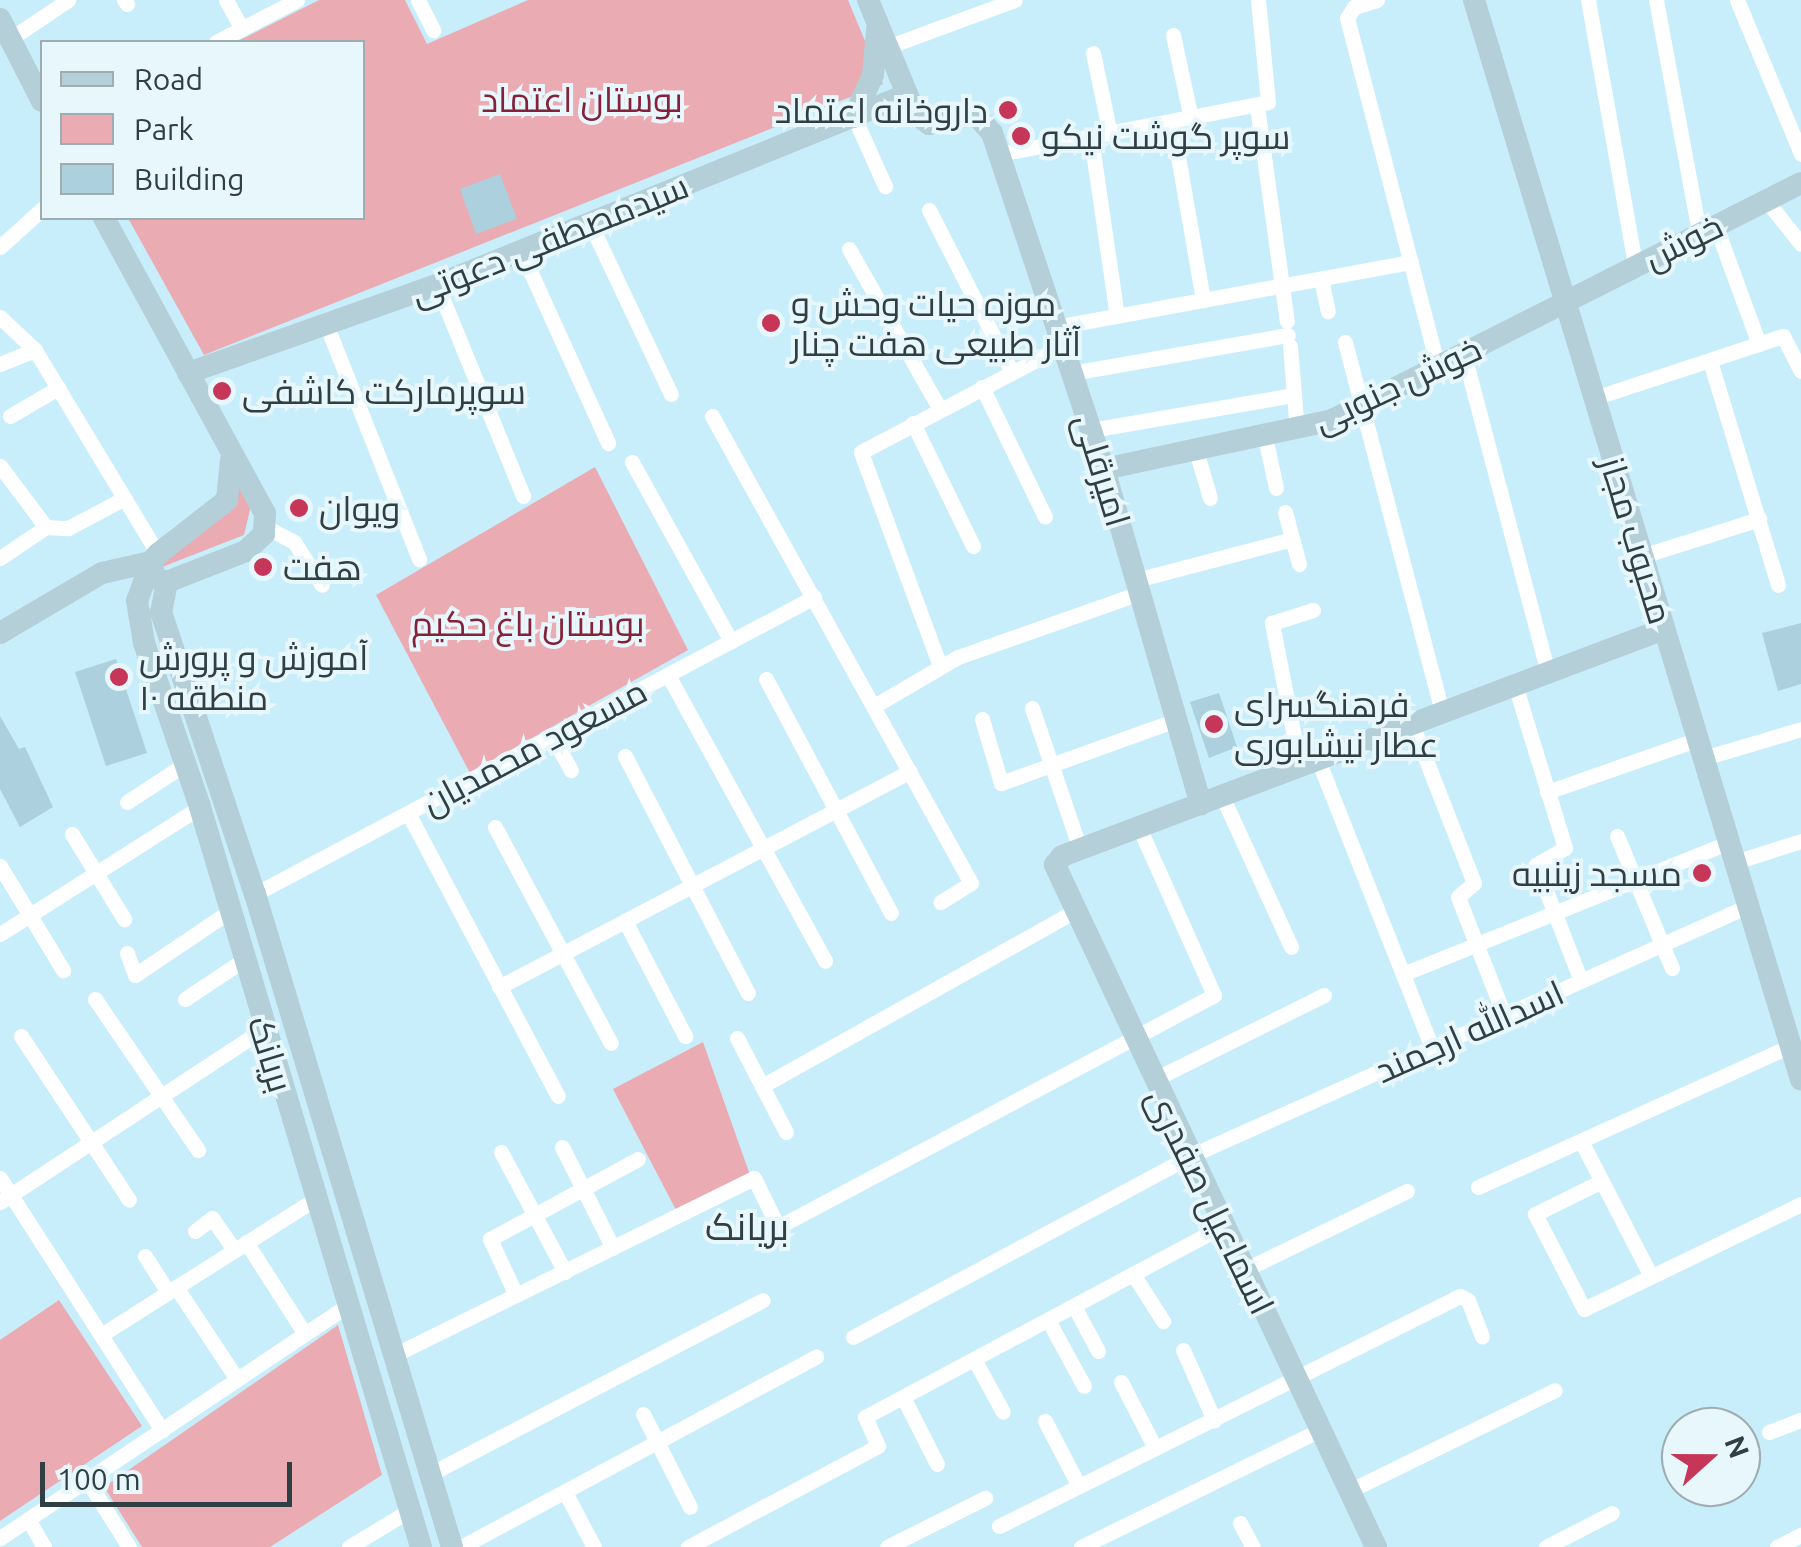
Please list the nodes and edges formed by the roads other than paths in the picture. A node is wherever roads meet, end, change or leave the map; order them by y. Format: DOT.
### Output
graph roads {
  1 [pos="68,0"];
  2 [pos="226,0"];
  3 [pos="418,0"];
  4 [pos="1015,0"];
  5 [pos="1258,0"];
  6 [pos="1377,0"];
  7 [pos="1474,0"];
  8 [pos="1588,0"];
  9 [pos="1656,0"];
  10 [pos="1738,0"];
  11 [pos="288,2"];
  12 [pos="872,10"];
  13 [pos="5,29"];
  14 [pos="242,29"];
  15 [pos="433,30"];
  16 [pos="1173,35"];
  17 [pos="220,40"];
  18 [pos="887,46"];
  19 [pos="1092,52"];
  20 [pos="906,95"];
  21 [pos="40,98"];
  22 [pos="1256,106"];
  23 [pos="854,117"];
  24 [pos="1191,118"];
  25 [pos="1172,122"];
  26 [pos="1110,134"];
  27 [pos="1091,138"];
  28 [pos="1000,154"];
  29 [pos="1801,154"];
  30 [pos="1801,183"];
  31 [pos="886,186"];
  32 [pos="1766,200"];
  33 [pos="928,210"];
  34 [pos="40,211"];
  35 [pos="105,220"];
  36 [pos="590,223"];
  37 [pos="1707,228"];
  38 [pos="1801,244"];
  39 [pos="0,247"];
  40 [pos="849,249"];
  41 [pos="521,251"];
  42 [pos="1411,262"];
  43 [pos="1635,264"];
  44 [pos="1321,279"];
  45 [pos="436,285"];
  46 [pos="1284,286"];
  47 [pos="1564,298"];
  48 [pos="1203,300"];
  49 [pos="1328,312"];
  50 [pos="1117,316"];
  51 [pos="0,317"];
  52 [pos="326,324"];
  53 [pos="1288,334"];
  54 [pos="1059,336"];
  55 [pos="1345,342"];
  56 [pos="1759,344"];
  57 [pos="35,350"];
  58 [pos="1464,354"];
  59 [pos="1710,361"];
  60 [pos="0,364"];
  61 [pos="1438,368"];
  62 [pos="1801,371"];
  63 [pos="1012,372"];
  64 [pos="188,373"];
  65 [pos="1072,373"];
  66 [pos="982,387"];
  67 [pos="58,388"];
  68 [pos="671,394"];
  69 [pos="1294,394"];
  70 [pos="1594,398"];
  71 [pos="1362,408"];
  72 [pos="940,409"];
  73 [pos="10,416"];
  74 [pos="712,416"];
  75 [pos="913,423"];
  76 [pos="1091,430"];
  77 [pos="1298,430"];
  78 [pos="1265,437"];
  79 [pos="608,443"];
  80 [pos="1196,450"];
  81 [pos="231,460"];
  82 [pos="632,462"];
  83 [pos="0,466"];
  84 [pos="1104,469"];
  85 [pos="1276,488"];
  86 [pos="523,496"];
  87 [pos="126,498"];
  88 [pos="1210,498"];
  89 [pos="1286,512"];
  90 [pos="1045,517"];
  91 [pos="1759,519"];
  92 [pos="46,527"];
  93 [pos="266,527"];
  94 [pos="1292,539"];
  95 [pos="972,546"];
  96 [pos="1642,556"];
  97 [pos="0,558"];
  98 [pos="154,558"];
  99 [pos="419,558"];
  100 [pos="1298,564"];
  101 [pos="168,582"];
  102 [pos="322,585"];
  103 [pos="1778,585"];
  104 [pos="1138,586"];
  105 [pos="814,597"];
  106 [pos="1313,610"];
  107 [pos="1664,629"];
  108 [pos="0,633"];
  109 [pos="732,641"];
  110 [pos="940,666"];
  111 [pos="1548,673"];
  112 [pos="668,674"];
  113 [pos="766,679"];
  114 [pos="1514,686"];
  115 [pos="874,706"];
  116 [pos="1032,708"];
  117 [pos="1442,713"];
  118 [pos="982,719"];
  119 [pos="1176,720"];
  120 [pos="1412,724"];
  121 [pos="1801,729"];
  122 [pos="552,736"];
  123 [pos="1701,748"];
  124 [pos="626,756"];
  125 [pos="1309,763"];
  126 [pos="185,764"];
  127 [pos="1052,765"];
  128 [pos="570,770"];
  129 [pos="910,771"];
  130 [pos="1548,792"];
  131 [pos="1211,800"];
  132 [pos="127,802"];
  133 [pos="200,807"];
  134 [pos="836,810"];
  135 [pos="408,813"];
  136 [pos="495,827"];
  137 [pos="1138,827"];
  138 [pos="72,834"];
  139 [pos="1617,836"];
  140 [pos="1801,841"];
  141 [pos="763,849"];
  142 [pos="1071,852"];
  143 [pos="1732,852"];
  144 [pos="0,866"];
  145 [pos="96,873"];
  146 [pos="1636,880"];
  147 [pos="693,885"];
  148 [pos="255,894"];
  149 [pos="940,902"];
  150 [pos="1748,906"];
  151 [pos="230,911"];
  152 [pos="1073,912"];
  153 [pos="1555,912"];
  154 [pos="892,914"];
  155 [pos="30,915"];
  156 [pos="124,918"];
  157 [pos="625,921"];
  158 [pos="0,934"];
  159 [pos="1478,944"];
  160 [pos="1662,944"];
  161 [pos="1291,947"];
  162 [pos="127,953"];
  163 [pos="564,953"];
  164 [pos="242,961"];
  165 [pos="825,961"];
  166 [pos="1672,968"];
  167 [pos="62,970"];
  168 [pos="1403,974"];
  169 [pos="1582,980"];
  170 [pos="500,987"];
  171 [pos="748,993"];
  172 [pos="1324,996"];
  173 [pos="95,998"];
  174 [pos="184,999"];
  175 [pos="1504,1015"];
  176 [pos="293,1020"];
  177 [pos="263,1030"];
  178 [pos="21,1036"];
  179 [pos="684,1036"];
  180 [pos="1132,1037"];
  181 [pos="737,1038"];
  182 [pos="611,1044"];
  183 [pos="1791,1046"];
  184 [pos="1432,1048"];
  185 [pos="1153,1080"];
  186 [pos="1801,1080"];
  187 [pos="762,1086"];
  188 [pos="558,1096"];
  189 [pos="160,1097"];
  190 [pos="786,1132"];
  191 [pos="1581,1141"];
  192 [pos="90,1143"];
  193 [pos="562,1147"];
  194 [pos="198,1150"];
  195 [pos="501,1152"];
  196 [pos="1190,1156"];
  197 [pos="638,1159"];
  198 [pos="0,1178"];
  199 [pos="1602,1181"];
  200 [pos="1478,1187"];
  201 [pos="583,1189"];
  202 [pos="1407,1191"];
  203 [pos="5,1198"];
  204 [pos="314,1198"];
  205 [pos="129,1200"];
  206 [pos="1801,1204"];
  207 [pos="536,1214"];
  208 [pos="1223,1226"];
  209 [pos="195,1231"];
  210 [pos="240,1246"];
  211 [pos="613,1248"];
  212 [pos="146,1256"];
  213 [pos="1244,1270"];
  214 [pos="565,1272"];
  215 [pos="1133,1274"];
  216 [pos="1651,1276"];
  217 [pos="172,1289"];
  218 [pos="516,1295"];
  219 [pos="763,1300"];
  220 [pos="348,1305"];
  221 [pos="1074,1306"];
  222 [pos="1048,1320"];
  223 [pos="1163,1321"];
  224 [pos="101,1334"];
  225 [pos="305,1334"];
  226 [pos="1482,1336"];
  227 [pos="853,1337"];
  228 [pos="1182,1350"];
  229 [pos="1098,1351"];
  230 [pos="394,1355"];
  231 [pos="816,1357"];
  232 [pos="974,1359"];
  233 [pos="238,1379"];
  234 [pos="1296,1379"];
  235 [pos="1121,1382"];
  236 [pos="1084,1386"];
  237 [pos="1555,1390"];
  238 [pos="904,1397"];
  239 [pos="1004,1412"];
  240 [pos="644,1414"];
  241 [pos="1214,1420"];
  242 [pos="1801,1420"];
  243 [pos="1045,1422"];
  244 [pos="162,1430"];
  245 [pos="1320,1430"];
  246 [pos="1769,1432"];
  247 [pos="657,1442"];
  248 [pos="1155,1448"];
  249 [pos="936,1464"];
  250 [pos="432,1474"];
  251 [pos="87,1480"];
  252 [pos="1079,1486"];
  253 [pos="1349,1491"];
  254 [pos="564,1492"];
  255 [pos="984,1498"];
  256 [pos="690,1506"];
  257 [pos="410,1510"];
  258 [pos="1612,1512"];
  259 [pos="28,1519"];
  260 [pos="1240,1523"];
  261 [pos="999,1526"];
  262 [pos="1801,1536"];
  263 [pos="0,1538"];
  264 [pos="44,1547"];
  265 [pos="129,1547"];
  266 [pos="349,1547"];
  267 [pos="421,1547"];
  268 [pos="452,1547"];
  269 [pos="462,1547"];
  270 [pos="594,1547"];
  271 [pos="688,1547"];
  272 [pos="887,1547"];
  273 [pos="1081,1547"];
  274 [pos="1253,1547"];
  275 [pos="1376,1547"];
  276 [pos="1546,1547"];
  277 [pos="1777,1547"];
  1 -- 13 [label="street"];
  2 -- 14 [label="street"];
  3 -- 15 [label="street"];
  4 -- 18 [label="street"];
  5 -- 22 [label="street"];
  6 -- 42 [label="street"];
  7 -- 47 [label="main road, محبوب مجاز"];
  8 -- 43 [label="street"];
  9 -- 37 [label="street"];
  10 -- 29 [label="street"];
  11 -- 14 [label="street"];
  12 -- 18 [label="main road"];
  12 -- 23 [label="main road"];
  13 -- 21 [label="main road"];
  14 -- 17 [label="street"];
  16 -- 24 [label="street"];
  18 -- 20 [label="main road"];
  19 -- 26 [label="street"];
  20 -- 23 [label="main road, سیدمصطفی دعوتی"];
  20 -- 28 [label="main road, امیرقلی"];
  22 -- 24 [label="street"];
  22 -- 46 [label="street"];
  23 -- 31 [label="street"];
  23 -- 36 [label="main road, سیدمصطفی دعوتی"];
  24 -- 25 [label="street"];
  25 -- 26 [label="street"];
  25 -- 48 [label="street"];
  26 -- 27 [label="street"];
  27 -- 28 [label="street"];
  27 -- 50 [label="street"];
  28 -- 54 [label="main road, امیرقلی"];
  30 -- 32 [label="main road, خوش"];
  32 -- 37 [label="main road, خوش"];
  32 -- 38 [label="street"];
  33 -- 63 [label="street"];
  34 -- 39 [label="street"];
  35 -- 64 [label="main road"];
  36 -- 41 [label="main road, سیدمصطفی دعوتی"];
  36 -- 68 [label="street"];
  37 -- 43 [label="main road, خوش"];
  37 -- 56 [label="street"];
  40 -- 72 [label="street"];
  41 -- 45 [label="main road, سیدمصطفی دعوتی"];
  41 -- 79 [label="street"];
  42 -- 44 [label="street"];
  42 -- 61 [label="street"];
  43 -- 47 [label="main road, خوش"];
  44 -- 46 [label="street"];
  44 -- 49 [label="street"];
  45 -- 52 [label="main road, سیدمصطفی دعوتی"];
  45 -- 86 [label="street"];
  46 -- 48 [label="street"];
  46 -- 53 [label="street"];
  47 -- 58 [label="main road, خوش جنوبی"];
  47 -- 70 [label="main road, محبوب مجاز"];
  48 -- 50 [label="street"];
  50 -- 54 [label="street"];
  51 -- 57 [label="street"];
  52 -- 64 [label="main road, سیدمصطفی دعوتی"];
  52 -- 99 [label="street"];
  53 -- 65 [label="street"];
  53 -- 69 [label="street"];
  54 -- 63 [label="street"];
  54 -- 65 [label="main road, امیرقلی"];
  55 -- 71 [label="street"];
  56 -- 59 [label="street"];
  56 -- 62 [label="street"];
  57 -- 60 [label="street"];
  57 -- 67 [label="street"];
  58 -- 61 [label="main road, خوش جنوبی"];
  58 -- 111 [label="street"];
  59 -- 70 [label="street"];
  59 -- 91 [label="street"];
  61 -- 71 [label="main road, خوش جنوبی"];
  63 -- 66 [label="street"];
  64 -- 81 [label="main road"];
  65 -- 76 [label="main road, امیرقلی"];
  66 -- 72 [label="street"];
  66 -- 90 [label="street"];
  67 -- 73 [label="street"];
  67 -- 87 [label="street"];
  69 -- 76 [label="street"];
  69 -- 77 [label="street"];
  70 -- 96 [label="main road, محبوب مجاز"];
  71 -- 77 [label="main road, خوش جنوبی"];
  71 -- 117 [label="street"];
  72 -- 75 [label="street"];
  74 -- 105 [label="street"];
  75 -- 95 [label="street"];
  75 -- 110 [label="street"];
  76 -- 84 [label="main road, امیرقلی"];
  77 -- 78 [label="main road, خوش جنوبی"];
  78 -- 80 [label="main road, خوش جنوبی"];
  78 -- 85 [label="street"];
  80 -- 84 [label="main road, خوش جنوبی"];
  80 -- 88 [label="street"];
  81 -- 93 [label="main road"];
  81 -- 98 [label="main road"];
  82 -- 109 [label="street"];
  83 -- 92 [label="street"];
  84 -- 104 [label="main road, امیرقلی"];
  87 -- 92 [label="street"];
  87 -- 98 [label="street"];
  89 -- 94 [label="street"];
  91 -- 96 [label="street"];
  91 -- 103 [label="street"];
  92 -- 97 [label="street"];
  93 -- 101 [label="main road"];
  93 -- 102 [label="street"];
  94 -- 100 [label="street"];
  94 -- 104 [label="street"];
  96 -- 107 [label="main road, محبوب مجاز"];
  98 -- 101 [label="main road"];
  98 -- 108 [label="main road"];
  98 -- 126 [label="main road, بریانک"];
  101 -- 148 [label="main road, بریانک"];
  104 -- 110 [label="street"];
  104 -- 119 [label="main road, امیرقلی"];
  105 -- 109 [label="street, مسعود محمدیان"];
  105 -- 115 [label="street"];
  106 -- 125 [label="street"];
  107 -- 111 [label="main road"];
  107 -- 123 [label="main road, محبوب مجاز"];
  109 -- 112 [label="street, مسعود محمدیان"];
  110 -- 115 [label="street"];
  111 -- 114 [label="main road"];
  112 -- 122 [label="street, مسعود محمدیان"];
  112 -- 141 [label="street"];
  113 -- 134 [label="street"];
  114 -- 117 [label="main road"];
  114 -- 130 [label="street"];
  115 -- 129 [label="street"];
  116 -- 127 [label="street"];
  117 -- 120 [label="main road"];
  118 -- 127 [label="street"];
  119 -- 127 [label="street"];
  119 -- 131 [label="main road, امیرقلی"];
  120 -- 125 [label="main road"];
  120 -- 159 [label="street"];
  121 -- 123 [label="street"];
  122 -- 128 [label="street"];
  122 -- 135 [label="street, مسعود محمدیان"];
  123 -- 130 [label="street"];
  123 -- 143 [label="main road, محبوب مجاز"];
  124 -- 147 [label="street"];
  125 -- 131 [label="main road"];
  125 -- 168 [label="street"];
  126 -- 132 [label="street"];
  126 -- 133 [label="main road, بریانک"];
  127 -- 142 [label="street"];
  129 -- 134 [label="street"];
  129 -- 149 [label="street"];
  130 -- 153 [label="street"];
  131 -- 137 [label="main road"];
  131 -- 161 [label="street"];
  133 -- 145 [label="street"];
  133 -- 151 [label="main road, بریانک"];
  134 -- 141 [label="street"];
  134 -- 154 [label="street"];
  135 -- 148 [label="street, مسعود محمدیان"];
  135 -- 170 [label="street"];
  136 -- 163 [label="street"];
  137 -- 142 [label="main road"];
  137 -- 180 [label="street"];
  138 -- 145 [label="street"];
  139 -- 146 [label="street"];
  140 -- 143 [label="street"];
  141 -- 147 [label="street"];
  141 -- 165 [label="street"];
  142 -- 152 [label="main road, اسماعیل صفدری"];
  143 -- 146 [label="street"];
  143 -- 150 [label="main road, محبوب مجاز"];
  144 -- 155 [label="street"];
  145 -- 155 [label="street"];
  145 -- 156 [label="street"];
  146 -- 153 [label="street"];
  146 -- 160 [label="street"];
  147 -- 157 [label="street"];
  147 -- 171 [label="street"];
  148 -- 176 [label="main road, بریانک"];
  150 -- 160 [label="street, اسدالله ارجمند"];
  150 -- 183 [label="main road, محبوب مجاز"];
  151 -- 162 [label="street"];
  151 -- 164 [label="main road, بریانک"];
  152 -- 180 [label="main road, اسماعیل صفدری"];
  152 -- 187 [label="street"];
  153 -- 159 [label="street"];
  153 -- 169 [label="street"];
  155 -- 158 [label="street"];
  155 -- 167 [label="street"];
  157 -- 163 [label="street"];
  157 -- 179 [label="street"];
  159 -- 168 [label="street"];
  159 -- 175 [label="street"];
  160 -- 166 [label="street"];
  160 -- 169 [label="street, اسدالله ارجمند"];
  163 -- 170 [label="street"];
  163 -- 182 [label="street"];
  164 -- 174 [label="street"];
  164 -- 177 [label="main road, بریانک"];
  168 -- 184 [label="street"];
  169 -- 175 [label="street, اسدالله ارجمند"];
  170 -- 188 [label="street"];
  172 -- 185 [label="street"];
  173 -- 189 [label="street"];
  175 -- 184 [label="street, اسدالله ارجمند"];
  176 -- 177 [label="main road"];
  176 -- 230 [label="main road, بریانک"];
  177 -- 189 [label="street"];
  177 -- 204 [label="main road, بریانک"];
  178 -- 192 [label="street"];
  180 -- 185 [label="main road, اسماعیل صفدری"];
  180 -- 211 [label="street"];
  181 -- 187 [label="street"];
  183 -- 186 [label="main road, محبوب مجاز"];
  183 -- 191 [label="street"];
  184 -- 196 [label="street, اسدالله ارجمند"];
  185 -- 196 [label="main road, اسماعیل صفدری"];
  187 -- 190 [label="street"];
  189 -- 192 [label="street"];
  189 -- 194 [label="street"];
  191 -- 199 [label="street"];
  191 -- 200 [label="street"];
  192 -- 203 [label="street"];
  192 -- 205 [label="street"];
  193 -- 201 [label="street"];
  195 -- 207 [label="street"];
  196 -- 208 [label="main road, اسماعیل صفدری"];
  196 -- 227 [label="street, اسدالله ارجمند"];
  197 -- 201 [label="street"];
  198 -- 203 [label="street"];
  199 -- 216 [label="street"];
  199 -- 216 [label="street"];
  201 -- 207 [label="street"];
  201 -- 211 [label="street"];
  202 -- 213 [label="street"];
  203 -- 224 [label="street"];
  204 -- 210 [label="street"];
  204 -- 220 [label="main road, بریانک"];
  206 -- 216 [label="street"];
  207 -- 214 [label="street"];
  207 -- 218 [label="street"];
  208 -- 213 [label="main road, اسماعیل صفدری"];
  208 -- 215 [label="street"];
  209 -- 210 [label="street"];
  210 -- 217 [label="street"];
  210 -- 225 [label="street"];
  211 -- 214 [label="street"];
  212 -- 217 [label="street"];
  213 -- 234 [label="main road, اسماعیل صفدری"];
  214 -- 218 [label="street"];
  215 -- 221 [label="street"];
  215 -- 223 [label="street"];
  217 -- 224 [label="street"];
  217 -- 233 [label="street"];
  218 -- 230 [label="street"];
  219 -- 250 [label="street"];
  220 -- 225 [label="street"];
  220 -- 257 [label="main road, بریانک"];
  221 -- 222 [label="street"];
  221 -- 229 [label="street"];
  222 -- 232 [label="street"];
  222 -- 236 [label="street"];
  224 -- 244 [label="street"];
  225 -- 233 [label="street"];
  226 -- 234 [label="street"];
  228 -- 241 [label="street"];
  230 -- 250 [label="main road, بریانک"];
  231 -- 247 [label="street"];
  232 -- 238 [label="street"];
  232 -- 239 [label="street"];
  233 -- 244 [label="street"];
  234 -- 241 [label="street"];
  234 -- 245 [label="main road, اسماعیل صفدری"];
  235 -- 248 [label="street"];
  237 -- 253 [label="street"];
  238 -- 249 [label="street"];
  238 -- 271 [label="street"];
  240 -- 247 [label="street"];
  241 -- 248 [label="street"];
  242 -- 246 [label="street"];
  243 -- 252 [label="street"];
  244 -- 251 [label="street"];
  245 -- 253 [label="main road, اسماعیل صفدری"];
  245 -- 273 [label="street"];
  247 -- 254 [label="street"];
  247 -- 256 [label="street"];
  248 -- 252 [label="street"];
  250 -- 268 [label="main road, بریانک"];
  251 -- 259 [label="street"];
  251 -- 265 [label="street"];
  252 -- 261 [label="street"];
  253 -- 275 [label="main road, اسماعیل صفدری"];
  254 -- 269 [label="street"];
  254 -- 270 [label="street"];
  255 -- 272 [label="street"];
  257 -- 266 [label="street"];
  257 -- 267 [label="main road, بریانک"];
  258 -- 276 [label="street"];
  259 -- 263 [label="street"];
  259 -- 264 [label="street"];
  260 -- 274 [label="street"];
  262 -- 277 [label="street"];
}
